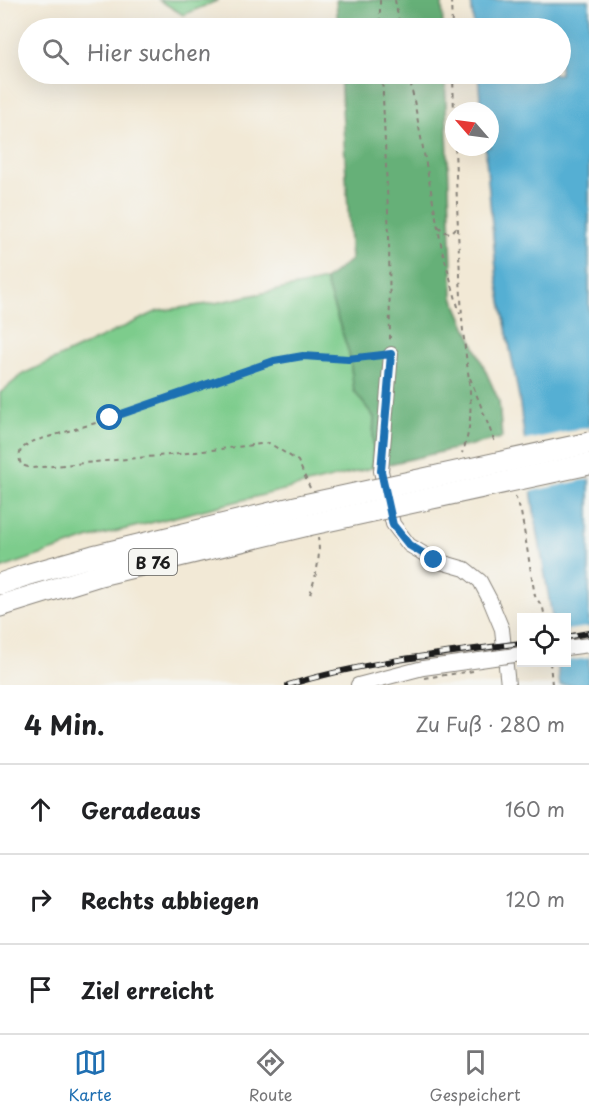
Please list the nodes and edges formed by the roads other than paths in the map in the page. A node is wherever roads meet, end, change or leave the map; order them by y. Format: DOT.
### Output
graph roads {
  1 [pos="391,354"];
  2 [pos="589,443"];
  3 [pos="589,464"];
  4 [pos="310,514"];
  5 [pos="0,585"];
  6 [pos="0,606"];
  7 [pos="589,645"];
  8 [pos="571,647"];
  9 [pos="517,655"];
  10 [pos="358,685"];
  11 [pos="508,685"];
  1 -- 11 [label="street"];
  2 -- 4 [label="highway, B 76, bridge"];
  3 -- 4 [label="highway, B 76, bridge"];
  4 -- 5 [label="highway, B 76"];
  4 -- 6 [label="highway, B 76"];
  7 -- 8 [label="street"];
  9 -- 10 [label="street, bridge"];
}
